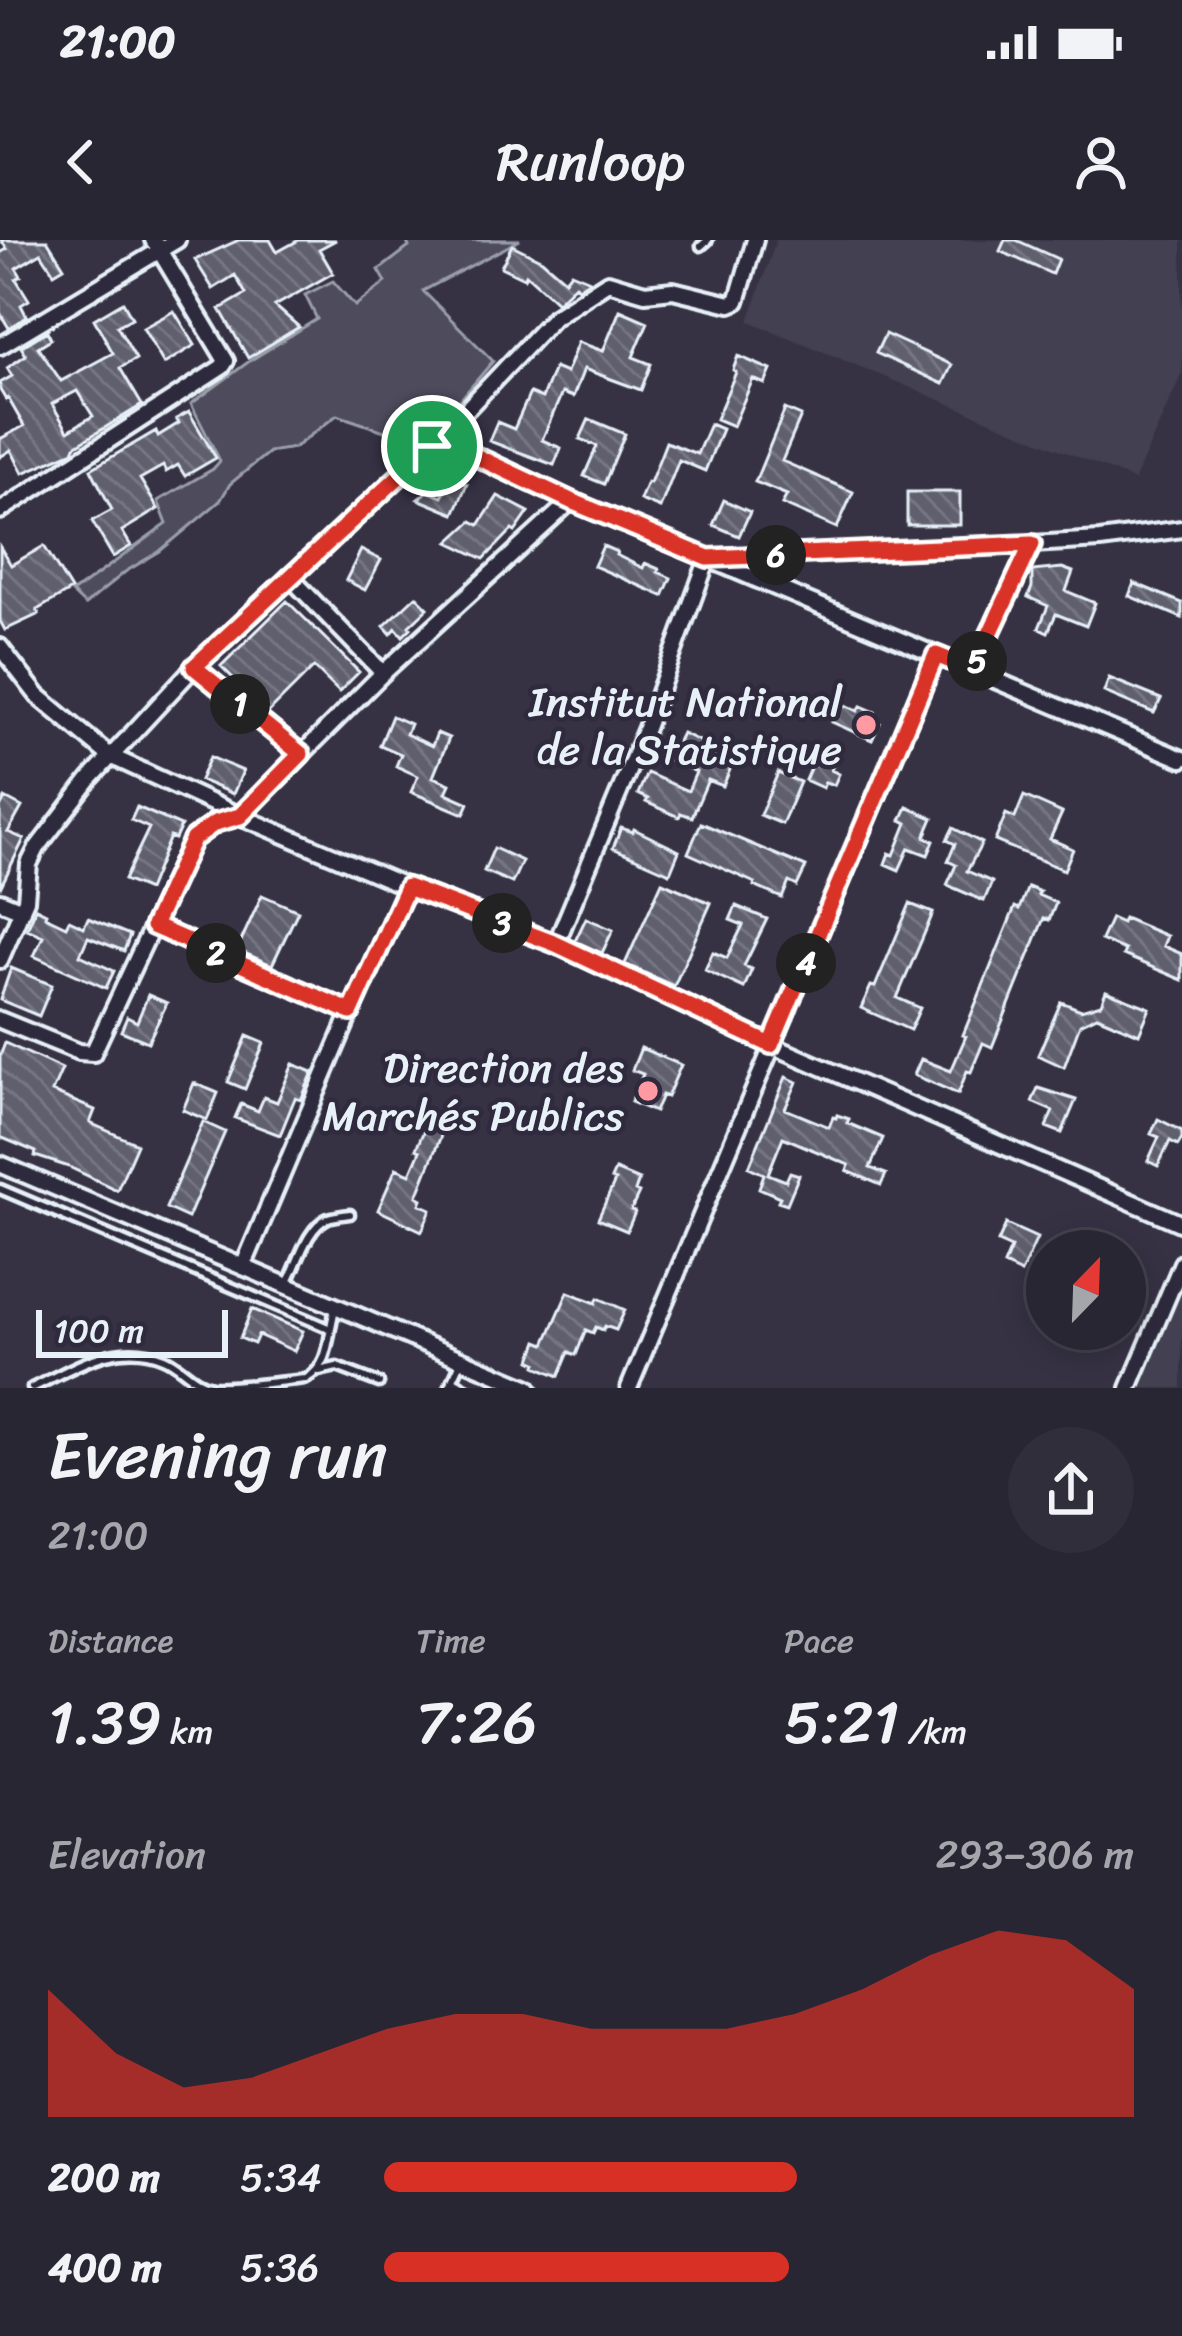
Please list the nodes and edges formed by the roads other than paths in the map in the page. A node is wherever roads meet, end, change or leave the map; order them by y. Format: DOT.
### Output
graph roads {
  1 [pos="176,240"];
  2 [pos="755,240"];
  3 [pos="156,245"];
  4 [pos="0,346"];
  5 [pos="439,439"];
  6 [pos="571,501"];
  7 [pos="0,511"];
  8 [pos="1182,529"];
  9 [pos="708,558"];
  10 [pos="290,578"];
  11 [pos="0,647"];
  12 [pos="936,655"];
  13 [pos="194,667"];
  14 [pos="973,670"];
  15 [pos="383,673"];
  16 [pos="301,754"];
  17 [pos="110,756"];
  18 [pos="1182,759"];
  19 [pos="240,816"];
  20 [pos="407,887"];
  21 [pos="0,901"];
  22 [pos="22,910"];
  23 [pos="153,926"];
  24 [pos="556,944"];
  25 [pos="0,960"];
  26 [pos="351,1012"];
  27 [pos="0,1020"];
  28 [pos="771,1045"];
  29 [pos="0,1164"];
  30 [pos="0,1189"];
  31 [pos="350,1214"];
  32 [pos="1182,1224"];
  33 [pos="1182,1263"];
  34 [pos="243,1267"];
  35 [pos="287,1285"];
  36 [pos="336,1306"];
  37 [pos="330,1328"];
  38 [pos="463,1359"];
  39 [pos="319,1372"];
  40 [pos="497,1382"];
  41 [pos="379,1383"];
  42 [pos="306,1384"];
  43 [pos="450,1384"];
  44 [pos="213,1387"];
  45 [pos="32,1388"];
  46 [pos="466,1388"];
  47 [pos="529,1388"];
  48 [pos="629,1388"];
  49 [pos="1129,1388"];
  1 -- 3 [label="street"];
  2 -- 5 [label="street"];
  3 -- 4 [label="street"];
  3 -- 7 [label="street"];
  5 -- 6 [label="street"];
  5 -- 10 [label="street"];
  6 -- 9 [label="street"];
  6 -- 15 [label="street"];
  8 -- 14 [label="street"];
  9 -- 12 [label="street"];
  9 -- 24 [label="street"];
  10 -- 13 [label="street"];
  10 -- 15 [label="street"];
  11 -- 17 [label="street"];
  12 -- 14 [label="street"];
  12 -- 28 [label="street"];
  13 -- 16 [label="street"];
  13 -- 17 [label="street"];
  14 -- 18 [label="street"];
  15 -- 16 [label="street"];
  16 -- 19 [label="street"];
  17 -- 19 [label="street"];
  17 -- 22 [label="street"];
  19 -- 20 [label="street"];
  19 -- 23 [label="street"];
  20 -- 24 [label="street"];
  20 -- 26 [label="street"];
  21 -- 22 [label="street"];
  22 -- 25 [label="street"];
  23 -- 26 [label="street"];
  23 -- 27 [label="street"];
  24 -- 28 [label="street"];
  26 -- 34 [label="street"];
  28 -- 32 [label="street"];
  28 -- 48 [label="street"];
  29 -- 34 [label="street"];
  30 -- 37 [label="lane"];
  31 -- 35 [label="lane"];
  33 -- 49 [label="street"];
  34 -- 35 [label="street"];
  35 -- 36 [label="street"];
  36 -- 37 [label="lane"];
  36 -- 38 [label="street"];
  37 -- 39 [label="lane"];
  38 -- 40 [label="street"];
  38 -- 43 [label="lane"];
  39 -- 41 [label="lane"];
  39 -- 42 [label="lane"];
  40 -- 47 [label="street"];
  42 -- 44 [label="lane"];
  43 -- 46 [label="lane"];
  44 -- 45 [label="lane"];
}
